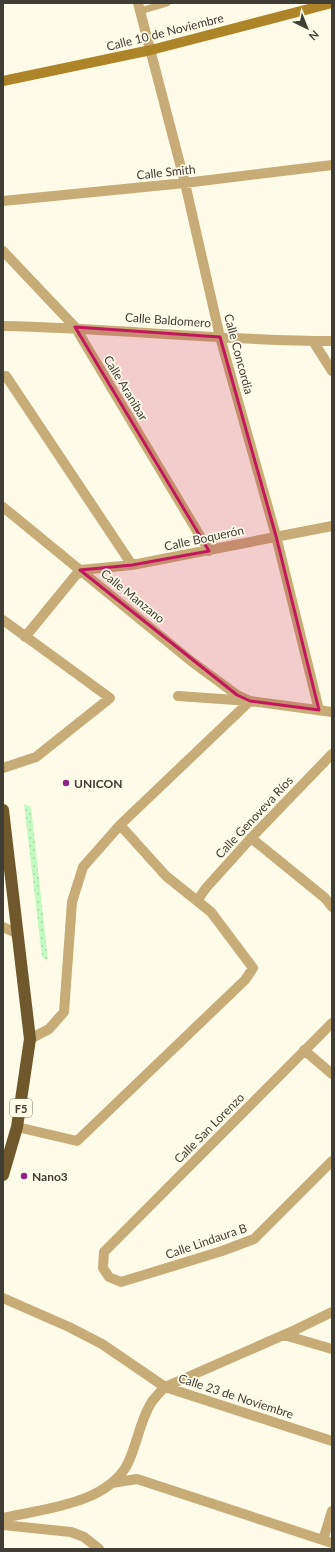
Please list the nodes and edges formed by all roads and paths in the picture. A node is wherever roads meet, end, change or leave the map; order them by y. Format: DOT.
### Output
graph roads {
  1 [pos="167,3"];
  2 [pos="332,3"];
  3 [pos="139,7"];
  4 [pos="151,50"];
  5 [pos="3,81"];
  6 [pos="332,165"];
  7 [pos="185,183"];
  8 [pos="3,201"];
  9 [pos="3,251"];
  10 [pos="3,326"];
  11 [pos="74,327"];
  12 [pos="220,337"];
  13 [pos="313,341"];
  14 [pos="332,341"];
  15 [pos="332,371"];
  16 [pos="3,378"];
  17 [pos="3,507"];
  18 [pos="332,526"];
  19 [pos="276,536"];
  20 [pos="209,551"];
  21 [pos="132,565"];
  22 [pos="80,570"];
  23 [pos="3,620"];
  24 [pos="25,637"];
  25 [pos="178,696"];
  26 [pos="250,701"];
  27 [pos="319,710"];
  28 [pos="332,712"];
  29 [pos="332,754"];
  30 [pos="3,768"];
  31 [pos="3,810"];
  32 [pos="120,826"];
  33 [pos="251,838"];
  34 [pos="6,861"];
  35 [pos="328,895"];
  36 [pos="197,901"];
  37 [pos="332,907"];
  38 [pos="3,927"];
  39 [pos="18,934"];
  40 [pos="332,1022"];
  41 [pos="30,1039"];
  42 [pos="304,1050"];
  43 [pos="332,1074"];
  44 [pos="17,1127"];
  45 [pos="332,1161"];
  46 [pos="332,1165"];
  47 [pos="3,1175"];
  48 [pos="315,1177"];
  49 [pos="104,1252"];
  50 [pos="3,1298"];
  51 [pos="332,1312"];
  52 [pos="284,1335"];
  53 [pos="332,1349"];
  54 [pos="165,1387"];
  55 [pos="332,1441"];
  56 [pos="112,1483"];
  57 [pos="332,1511"];
  58 [pos="3,1518"];
  59 [pos="3,1525"];
  60 [pos="328,1541"];
  61 [pos="99,1549"];
  1 -- 3 [label="lane"];
  2 -- 4 [label="main road, Calle 10 de Noviembre"];
  3 -- 4 [label="street, Calle Concordia"];
  4 -- 5 [label="main road, Calle 10 de Noviembre"];
  4 -- 7 [label="street, Calle Concordia"];
  6 -- 7 [label="street, Calle Smith"];
  7 -- 8 [label="street, Calle Smith"];
  7 -- 12 [label="street, Calle Concordia"];
  9 -- 11 [label="street, Calle Aranibar"];
  10 -- 11 [label="street, Calle Baldomero"];
  11 -- 12 [label="street, Calle Baldomero"];
  11 -- 20 [label="street, Calle Aranibar"];
  12 -- 13 [label="street, Calle Baldomero"];
  12 -- 19 [label="street, Calle Concordia"];
  13 -- 14 [label="street, Calle Baldomero"];
  13 -- 15 [label="street"];
  16 -- 21 [label="street"];
  17 -- 22 [label="street, Calle Manzano"];
  18 -- 19 [label="street, Calle Boquerón"];
  19 -- 20 [label="street, Calle Boquerón"];
  19 -- 27 [label="street, Calle Concordia"];
  20 -- 21 [label="street, Calle Boquerón"];
  21 -- 22 [label="street, Calle Boquerón"];
  22 -- 24 [label="street"];
  22 -- 26 [label="street, Calle Manzano"];
  23 -- 24 [label="street"];
  24 -- 30 [label="street"];
  25 -- 26 [label="street"];
  26 -- 27 [label="street"];
  26 -- 32 [label="street"];
  27 -- 28 [label="street"];
  29 -- 33 [label="street, Calle Genoveva Ríos"];
  31 -- 34 [label="highway, F5"];
  32 -- 36 [label="street"];
  32 -- 41 [label="street"];
  33 -- 35 [label="street"];
  33 -- 36 [label="street, Calle Genoveva Ríos"];
  34 -- 39 [label="highway, F5"];
  35 -- 37 [label="street"];
  36 -- 44 [label="street"];
  38 -- 39 [label="street"];
  39 -- 41 [label="highway, F5"];
  40 -- 42 [label="street, Calle San Lorenzo"];
  41 -- 44 [label="highway, F5"];
  42 -- 43 [label="street"];
  42 -- 49 [label="street, Calle San Lorenzo"];
  44 -- 47 [label="highway, F5"];
  45 -- 48 [label="street, Calle Lindaura B"];
  46 -- 48 [label="street, Calle Lindaura B"];
  48 -- 49 [label="street, Calle Lindaura B"];
  50 -- 54 [label="street"];
  51 -- 52 [label="street"];
  52 -- 53 [label="street"];
  52 -- 54 [label="street"];
  54 -- 55 [label="street, Calle 23 de Noviembre"];
  54 -- 56 [label="street, Calle 23 de Noviembre"];
  56 -- 58 [label="street, Calle 23 de Noviembre"];
  56 -- 60 [label="street"];
  57 -- 60 [label="street"];
  59 -- 61 [label="street"];
}
